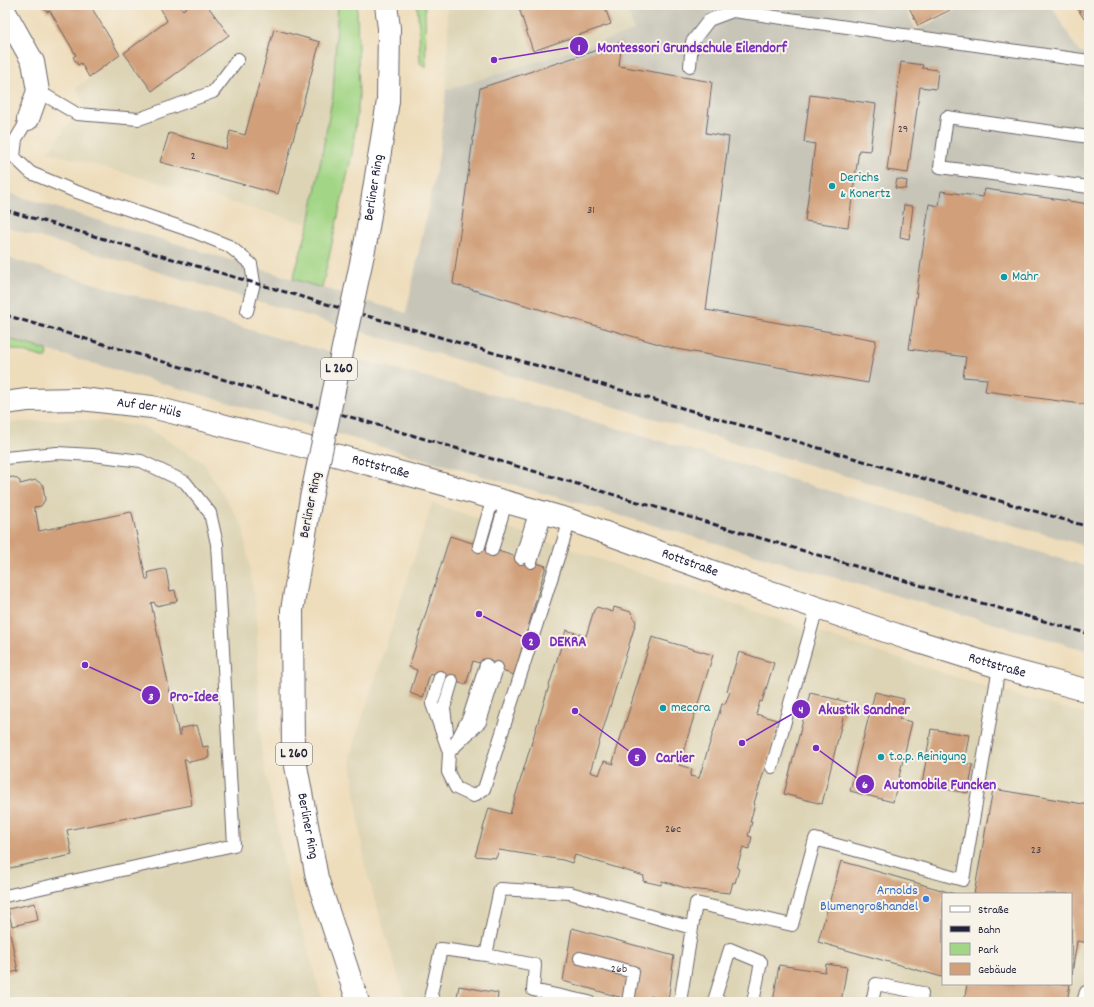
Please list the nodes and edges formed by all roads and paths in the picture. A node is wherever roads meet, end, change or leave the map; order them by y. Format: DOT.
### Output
graph roads {
  1 [pos="386,5"];
  2 [pos="5,12"];
  3 [pos="238,59"];
  4 [pos="1089,61"];
  5 [pos="690,66"];
  6 [pos="38,91"];
  7 [pos="28,119"];
  8 [pos="1089,137"];
  9 [pos="1089,187"];
  10 [pos="247,311"];
  11 [pos="5,403"];
  12 [pos="289,443"];
  13 [pos="5,458"];
  14 [pos="500,500"];
  15 [pos="541,512"];
  16 [pos="570,520"];
  17 [pos="479,546"];
  18 [pos="492,550"];
  19 [pos="526,560"];
  20 [pos="817,608"];
  21 [pos="492,666"];
  22 [pos="999,667"];
  23 [pos="440,677"];
  24 [pos="452,681"];
  25 [pos="1089,691"];
  26 [pos="449,752"];
  27 [pos="772,767"];
  28 [pos="5,896"];
  29 [pos="692,928"];
  30 [pos="486,956"];
  31 [pos="580,958"];
  32 [pos="1089,993"];
  33 [pos="538,997"];
  34 [pos="628,1001"];
  35 [pos="358,1002"];
  36 [pos="434,1002"];
  37 [pos="589,1002"];
  38 [pos="680,1002"];
  39 [pos="721,1002"];
  40 [pos="753,1002"];
  41 [pos="872,1002"];
  42 [pos="921,1002"];
  43 [pos="1084,1002"];
  1 -- 35 [label="street, Berliner Ring / L 260, bridge"];
  2 -- 6 [label="street"];
  3 -- 6 [label="lane"];
  4 -- 5 [label="lane"];
  6 -- 7 [label="street"];
  7 -- 10 [label="lane"];
  8 -- 9 [label="lane"];
  11 -- 12 [label="street, Auf der Hüls"];
  12 -- 14 [label="street, Rottstraße"];
  13 -- 28 [label="lane"];
  14 -- 15 [label="street, Rottstraße"];
  14 -- 17 [label="lane"];
  14 -- 18 [label="lane"];
  15 -- 16 [label="street, Rottstraße"];
  15 -- 19 [label="lane"];
  16 -- 20 [label="street, Rottstraße"];
  16 -- 26 [label="lane"];
  20 -- 22 [label="street, Rottstraße"];
  20 -- 27 [label="lane"];
  21 -- 26 [label="lane"];
  22 -- 25 [label="street, Rottstraße"];
  22 -- 29 [label="lane"];
  23 -- 26 [label="lane"];
  24 -- 26 [label="lane"];
  29 -- 30 [label="lane"];
  29 -- 38 [label="lane"];
  30 -- 33 [label="lane"];
  30 -- 36 [label="lane"];
  31 -- 34 [label="lane"];
  32 -- 43 [label="lane"];
  33 -- 37 [label="lane"];
  39 -- 40 [label="lane"];
  41 -- 42 [label="lane"];
}
